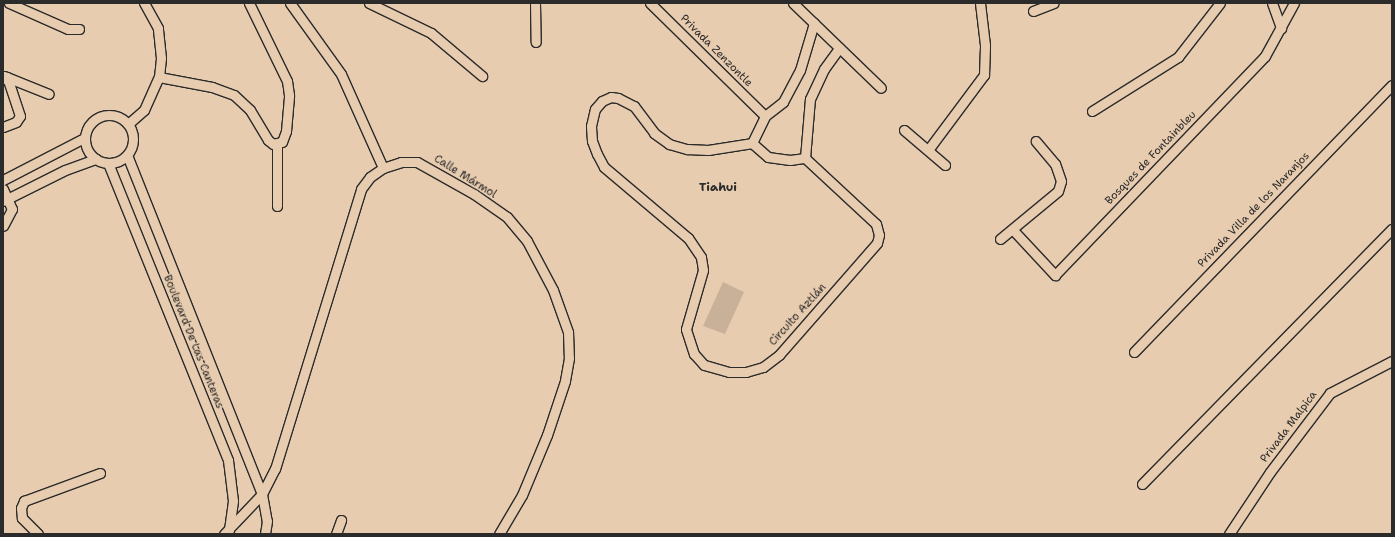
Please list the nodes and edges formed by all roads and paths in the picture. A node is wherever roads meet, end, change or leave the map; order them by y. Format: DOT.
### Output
graph roads {
  1 [pos="9,3"];
  2 [pos="144,3"];
  3 [pos="249,3"];
  4 [pos="290,3"];
  5 [pos="369,3"];
  6 [pos="536,3"];
  7 [pos="650,3"];
  8 [pos="793,3"];
  9 [pos="980,3"];
  10 [pos="1054,3"];
  11 [pos="1220,3"];
  12 [pos="1272,3"];
  13 [pos="1294,3"];
  14 [pos="1033,11"];
  15 [pos="814,23"];
  16 [pos="1281,28"];
  17 [pos="79,29"];
  18 [pos="536,42"];
  19 [pos="839,48"];
  20 [pos="482,76"];
  21 [pos="4,77"];
  22 [pos="159,77"];
  23 [pos="1392,85"];
  24 [pos="881,88"];
  25 [pos="49,94"];
  26 [pos="1092,111"];
  27 [pos="765,116"];
  28 [pos="128,124"];
  29 [pos="3,127"];
  30 [pos="904,130"];
  31 [pos="84,138"];
  32 [pos="1036,141"];
  33 [pos="752,143"];
  34 [pos="277,145"];
  35 [pos="928,150"];
  36 [pos="127,155"];
  37 [pos="805,158"];
  38 [pos="96,159"];
  39 [pos="108,163"];
  40 [pos="945,165"];
  41 [pos="383,168"];
  42 [pos="3,180"];
  43 [pos="3,189"];
  44 [pos="5,200"];
  45 [pos="277,206"];
  46 [pos="3,226"];
  47 [pos="1392,229"];
  48 [pos="1013,230"];
  49 [pos="1000,239"];
  50 [pos="1134,352"];
  51 [pos="1392,361"];
  52 [pos="100,473"];
  53 [pos="1142,484"];
  54 [pos="262,494"];
  55 [pos="341,520"];
  56 [pos="228,533"];
  57 [pos="38,534"];
  58 [pos="266,534"];
  59 [pos="336,534"];
  60 [pos="499,534"];
  61 [pos="1229,534"];
  1 -- 17 [label="street"];
  2 -- 22 [label="street"];
  3 -- 34 [label="street"];
  4 -- 41 [label="street"];
  5 -- 20 [label="street"];
  6 -- 18 [label="street"];
  7 -- 27 [label="street, Privada Zenzontle"];
  8 -- 15 [label="street"];
  9 -- 35 [label="street"];
  10 -- 14 [label="street"];
  11 -- 26 [label="street"];
  12 -- 16 [label="street"];
  13 -- 16 [label="street, Bosques de Fontainbleu"];
  15 -- 19 [label="street"];
  15 -- 27 [label="street"];
  16 -- 48 [label="street, Bosques de Fontainbleu"];
  19 -- 24 [label="street"];
  19 -- 37 [label="street"];
  21 -- 25 [label="street"];
  21 -- 29 [label="street"];
  22 -- 28 [label="street"];
  22 -- 34 [label="street"];
  23 -- 50 [label="street, Privada Villa de los Naranjos"];
  27 -- 33 [label="street"];
  28 -- 31 [label="street"];
  28 -- 36 [label="street"];
  30 -- 35 [label="street"];
  31 -- 38 [label="street"];
  31 -- 42 [label="street"];
  32 -- 48 [label="street"];
  33 -- 37 [label="street"];
  33 -- 37 [label="street, Circuito Aztlán"];
  34 -- 45 [label="street"];
  35 -- 40 [label="street"];
  36 -- 39 [label="street"];
  36 -- 54 [label="street, Boulevard De Las Canteras"];
  38 -- 39 [label="street"];
  38 -- 44 [label="street"];
  39 -- 56 [label="street, Boulevard De Las Canteras"];
  41 -- 54 [label="street, Calle Mármol"];
  41 -- 60 [label="street, Calle Mármol"];
  43 -- 44 [label="street"];
  44 -- 46 [label="street"];
  47 -- 53 [label="street"];
  48 -- 49 [label="street"];
  51 -- 61 [label="street, Privada Malpica"];
  52 -- 57 [label="street"];
  54 -- 56 [label="street, Calle Mármol"];
  54 -- 58 [label="street"];
  55 -- 59 [label="street"];
}
